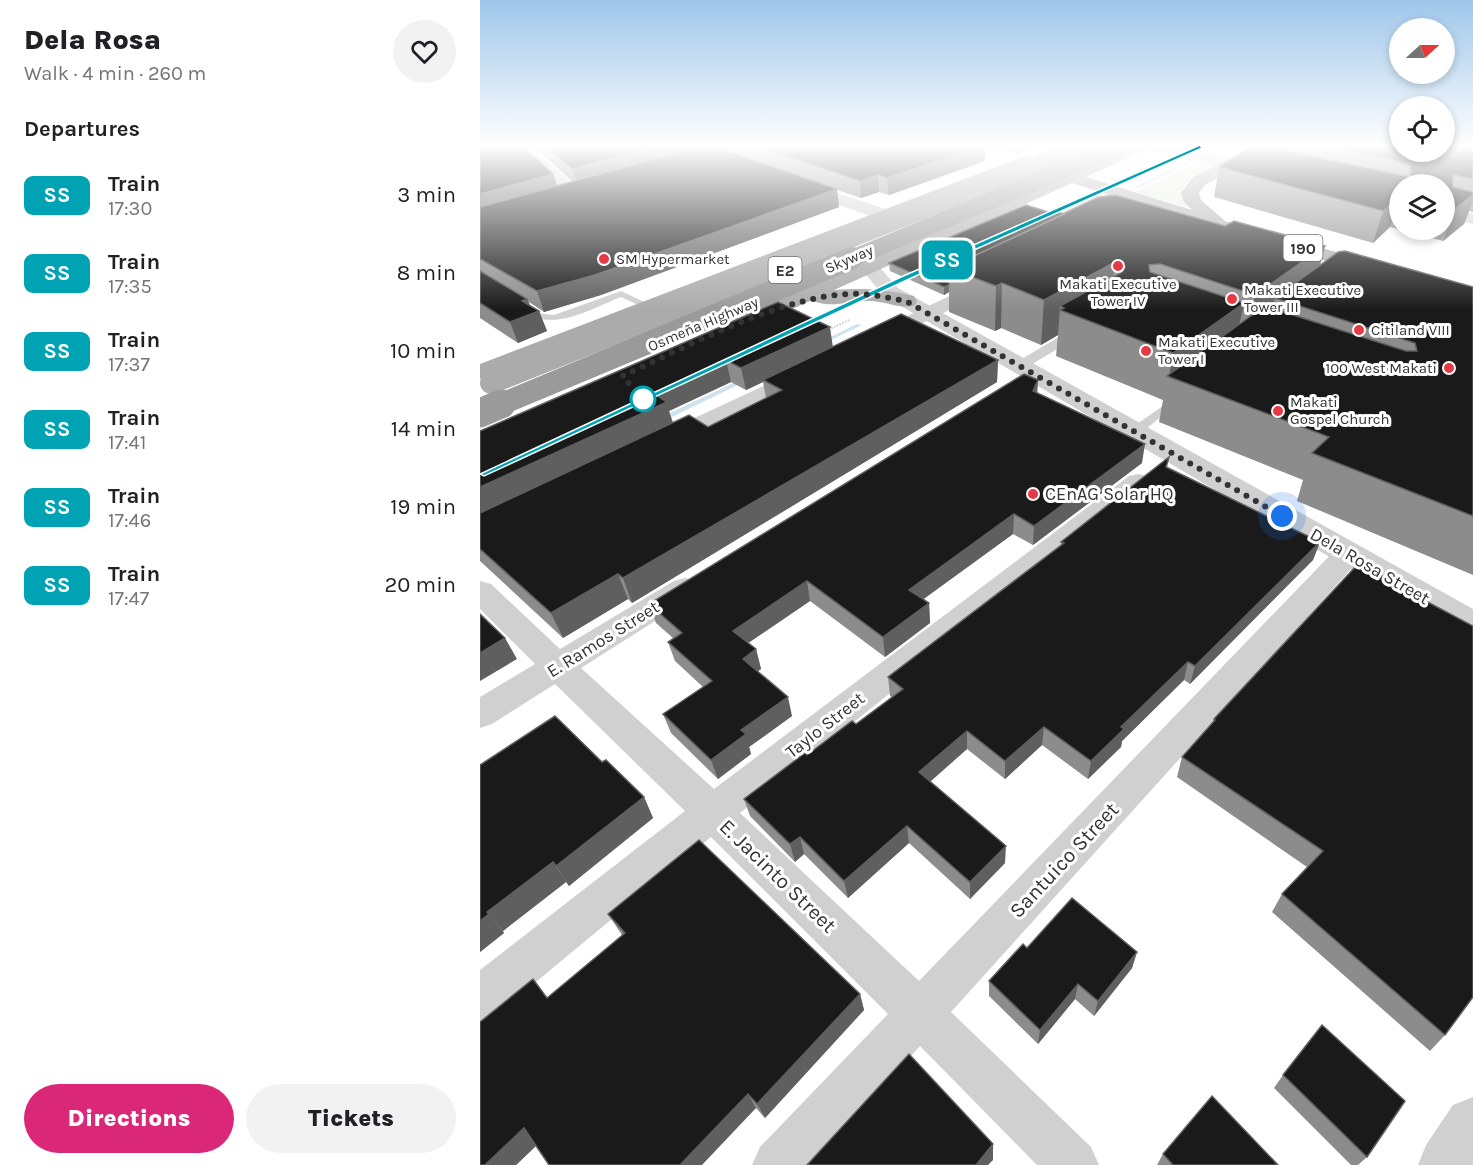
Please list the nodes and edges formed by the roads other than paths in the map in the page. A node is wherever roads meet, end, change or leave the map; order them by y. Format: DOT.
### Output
graph roads {
  1 [pos="846,201"];
  2 [pos="909,201"];
  3 [pos="944,201"];
  4 [pos="951,201"];
  5 [pos="989,201"];
  6 [pos="995,201"];
  7 [pos="1031,201"];
  8 [pos="1080,201"];
  9 [pos="1145,201"];
  10 [pos="1193,201"];
  11 [pos="882,214"];
  12 [pos="1455,215"];
  13 [pos="1473,219"];
  14 [pos="1220,225"];
  15 [pos="869,267"];
  16 [pos="1396,274"];
  17 [pos="999,278"];
  18 [pos="1371,288"];
  19 [pos="515,301"];
  20 [pos="648,306"];
  21 [pos="917,307"];
  22 [pos="1101,317"];
  23 [pos="753,318"];
  24 [pos="861,346"];
  25 [pos="819,366"];
  26 [pos="1020,376"];
  27 [pos="483,384"];
  28 [pos="1186,392"];
  29 [pos="544,411"];
  30 [pos="480,415"];
  31 [pos="1134,432"];
  32 [pos="650,448"];
  33 [pos="1173,454"];
  34 [pos="1348,554"];
  35 [pos="707,574"];
  36 [pos="480,591"];
  37 [pos="1473,625"];
  38 [pos="556,668"];
  39 [pos="480,714"];
  40 [pos="712,813"];
  41 [pos="480,999"];
  42 [pos="920,1013"];
  43 [pos="1473,1125"];
  44 [pos="778,1165"];
  45 [pos="1073,1165"];
  46 [pos="1446,1165"];
  1 -- 11 [label="street"];
  2 -- 11 [label="main road, Osmeña Highway"];
  3 -- 27 [label="main road, Osmeña Highway, bridge"];
  4 -- 27 [label="highway, Skyway / E2, bridge"];
  5 -- 30 [label="highway, Skyway / E2, bridge"];
  6 -- 30 [label="main road, Osmeña Highway, bridge"];
  7 -- 15 [label="main road, Osmeña Highway"];
  8 -- 18 [label="main road, 190"];
  9 -- 14 [label="main road, 190"];
  10 -- 14 [label="main road"];
  11 -- 20 [label="main road, Osmeña Highway"];
  12 -- 13 [label="street"];
  14 -- 16 [label="main road, 190"];
  15 -- 21 [label="street, Dela Rosa Street"];
  15 -- 23 [label="main road, Osmeña Highway"];
  17 -- 21 [label="street"];
  19 -- 20 [label="lane"];
  20 -- 27 [label="main road, Osmeña Highway"];
  21 -- 23 [label="main road"];
  21 -- 24 [label="street"];
  21 -- 26 [label="street, Dela Rosa Street"];
  22 -- 26 [label="street"];
  23 -- 29 [label="main road, Osmeña Highway"];
  25 -- 32 [label="street"];
  26 -- 31 [label="street, Dela Rosa Street"];
  28 -- 31 [label="lane"];
  31 -- 33 [label="street, Dela Rosa Street"];
  33 -- 34 [label="street, Dela Rosa Street"];
  33 -- 40 [label="street, Taylo Street"];
  34 -- 37 [label="street, Dela Rosa Street"];
  34 -- 42 [label="street, Santuico Street"];
  35 -- 38 [label="street, E. Ramos Street"];
  36 -- 38 [label="street, E. Jacinto Street"];
  38 -- 39 [label="street, E. Ramos Street"];
  38 -- 40 [label="street, E. Jacinto Street"];
  40 -- 41 [label="street, Taylo Street"];
  40 -- 42 [label="street, E. Jacinto Street"];
  42 -- 44 [label="street, Santuico Street"];
  42 -- 45 [label="street, E. Jacinto Street"];
  43 -- 46 [label="street"];
}
